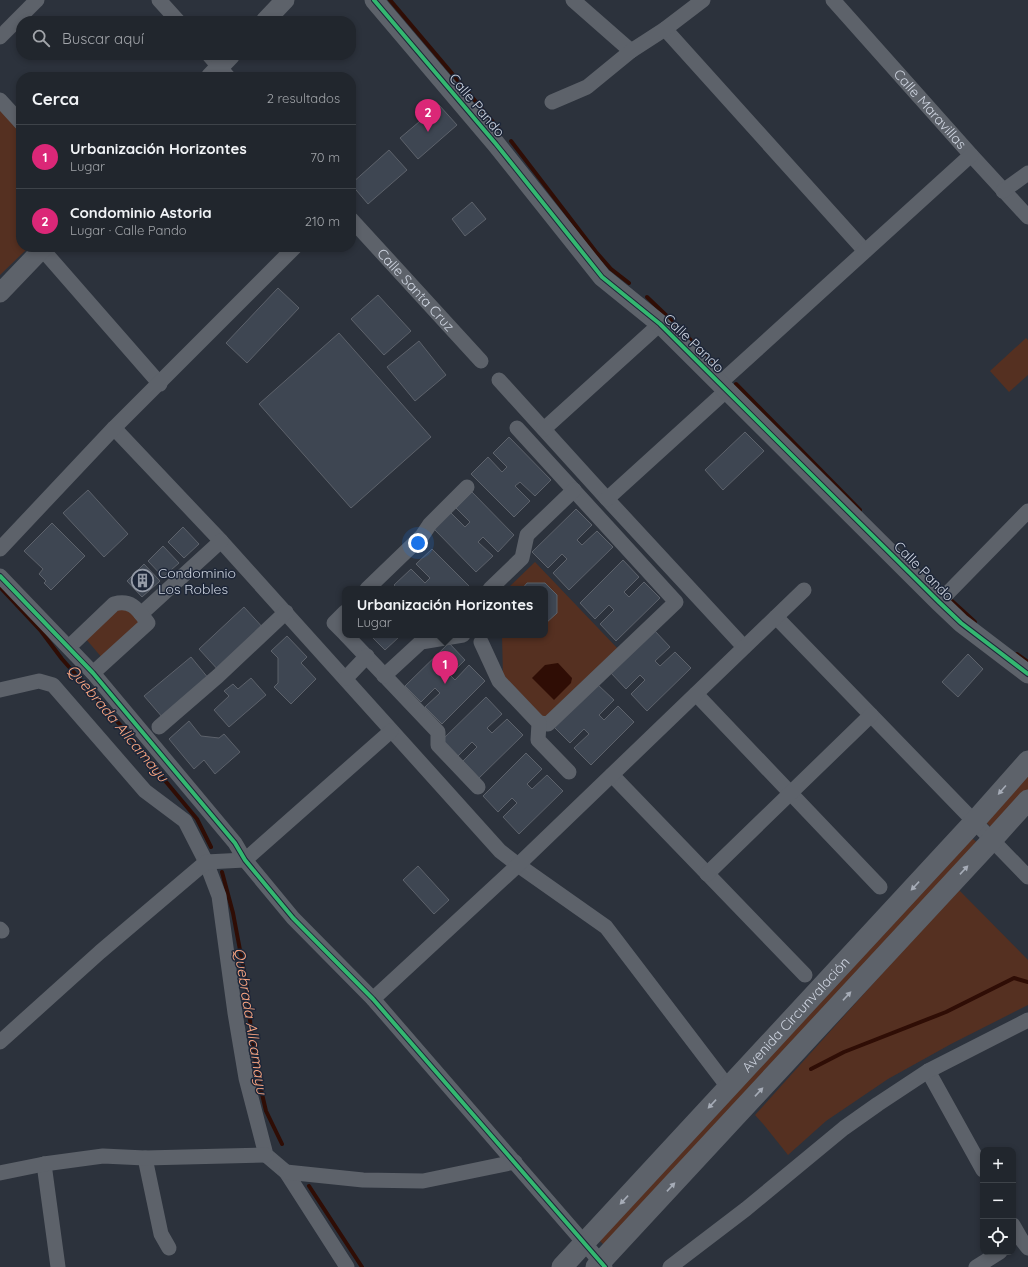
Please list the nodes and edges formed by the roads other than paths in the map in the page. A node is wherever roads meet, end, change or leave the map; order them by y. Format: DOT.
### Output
graph roads {
  1 [pos="37,0"];
  2 [pos="159,0"];
  3 [pos="285,0"];
  4 [pos="374,0"];
  5 [pos="573,0"];
  6 [pos="703,0"];
  7 [pos="833,0"];
  8 [pos="21,16"];
  9 [pos="173,16"];
  10 [pos="270,16"];
  11 [pos="16,21"];
  12 [pos="665,29"];
  13 [pos="0,37"];
  14 [pos="631,51"];
  15 [pos="0,100"];
  16 [pos="552,102"];
  17 [pos="16,118"];
  18 [pos="971,155"];
  19 [pos="1028,173"];
  20 [pos="1003,191"];
  21 [pos="1028,217"];
  22 [pos="356,224"];
  23 [pos="865,251"];
  24 [pos="39,252"];
  25 [pos="46,252"];
  26 [pos="290,252"];
  27 [pos="0,293"];
  28 [pos="660,324"];
  29 [pos="481,361"];
  30 [pos="499,380"];
  31 [pos="160,384"];
  32 [pos="723,386"];
  33 [pos="114,428"];
  34 [pos="517,428"];
  35 [pos="544,429"];
  36 [pos="467,487"];
  37 [pos="574,490"];
  38 [pos="607,499"];
  39 [pos="1028,511"];
  40 [pos="221,541"];
  41 [pos="0,549"];
  42 [pos="0,576"];
  43 [pos="371,586"];
  44 [pos="493,586"];
  45 [pos="804,590"];
  46 [pos="939,602"];
  47 [pos="286,612"];
  48 [pos="141,614"];
  49 [pos="342,615"];
  50 [pos="776,617"];
  51 [pos="342,630"];
  52 [pos="350,638"];
  53 [pos="418,638"];
  54 [pos="479,638"];
  55 [pos="69,647"];
  56 [pos="744,647"];
  57 [pos="367,656"];
  58 [pos="93,673"];
  59 [pos="1028,674"];
  60 [pos="384,676"];
  61 [pos="346,678"];
  62 [pos="0,690"];
  63 [pos="696,694"];
  64 [pos="871,715"];
  65 [pos="539,723"];
  66 [pos="159,727"];
  67 [pos="391,731"];
  68 [pos="1028,761"];
  69 [pos="569,772"];
  70 [pos="612,775"];
  71 [pos="478,788"];
  72 [pos="790,793"];
  73 [pos="1028,800"];
  74 [pos="974,822"];
  75 [pos="992,840"];
  76 [pos="245,860"];
  77 [pos="206,862"];
  78 [pos="518,865"];
  79 [pos="707,874"];
  80 [pos="1028,877"];
  81 [pos="880,887"];
  82 [pos="805,976"];
  83 [pos="372,999"];
  84 [pos="1028,1020"];
  85 [pos="0,1042"];
  86 [pos="928,1071"];
  87 [pos="728,1087"];
  88 [pos="266,1155"];
  89 [pos="145,1158"];
  90 [pos="515,1162"];
  91 [pos="44,1164"];
  92 [pos="980,1165"];
  93 [pos="286,1172"];
  94 [pos="0,1173"];
  95 [pos="1016,1230"];
  96 [pos="1022,1241"];
  97 [pos="584,1243"];
  98 [pos="169,1248"];
  99 [pos="995,1255"];
  100 [pos="601,1265"];
  101 [pos="58,1267"];
  102 [pos="347,1267"];
  103 [pos="562,1267"];
  104 [pos="670,1267"];
  105 [pos="976,1267"];
  1 -- 8 [label="street"];
  2 -- 9 [label="street"];
  3 -- 10 [label="street"];
  4 -- 28 [label="street, Calle Pando"];
  5 -- 14 [label="street"];
  6 -- 12 [label="street"];
  7 -- 18 [label="street, Calle Maravillas"];
  11 -- 13 [label="street"];
  12 -- 14 [label="street"];
  12 -- 23 [label="street"];
  14 -- 16 [label="street"];
  15 -- 17 [label="street"];
  18 -- 20 [label="street, Calle Maravillas"];
  18 -- 23 [label="street"];
  19 -- 20 [label="street"];
  20 -- 21 [label="street, Calle Maravillas"];
  22 -- 29 [label="street, Calle Santa Cruz"];
  23 -- 32 [label="street"];
  24 -- 27 [label="street"];
  25 -- 31 [label="street"];
  26 -- 31 [label="street"];
  28 -- 32 [label="street, Calle Pando"];
  28 -- 35 [label="street"];
  30 -- 35 [label="street"];
  31 -- 33 [label="street"];
  32 -- 38 [label="street"];
  32 -- 46 [label="street, Calle Pando"];
  33 -- 40 [label="street"];
  33 -- 41 [label="street"];
  34 -- 37 [label="street"];
  35 -- 38 [label="street"];
  36 -- 43 [label="street"];
  37 -- 44 [label="street"];
  37 -- 65 [label="street"];
  38 -- 56 [label="street"];
  39 -- 46 [label="street"];
  40 -- 47 [label="street"];
  40 -- 48 [label="street"];
  42 -- 55 [label="street"];
  45 -- 50 [label="street"];
  46 -- 59 [label="street, Calle Pando"];
  47 -- 61 [label="street"];
  47 -- 66 [label="street"];
  48 -- 55 [label="street"];
  48 -- 58 [label="street"];
  49 -- 51 [label="street"];
  50 -- 56 [label="street"];
  50 -- 64 [label="street"];
  52 -- 57 [label="street"];
  53 -- 60 [label="street"];
  54 -- 65 [label="street"];
  55 -- 58 [label="street"];
  56 -- 63 [label="street"];
  57 -- 60 [label="street"];
  57 -- 61 [label="street"];
  58 -- 76 [label="street"];
  60 -- 71 [label="street"];
  61 -- 67 [label="street"];
  62 -- 77 [label="street"];
  63 -- 70 [label="street"];
  63 -- 72 [label="street"];
  64 -- 72 [label="street"];
  64 -- 74 [label="street"];
  65 -- 69 [label="street"];
  67 -- 76 [label="street"];
  67 -- 78 [label="street"];
  68 -- 74 [label="main road, Avenida Circunvalación, one-way"];
  70 -- 78 [label="street"];
  70 -- 79 [label="street"];
  72 -- 79 [label="street"];
  72 -- 81 [label="street"];
  73 -- 75 [label="main road, Avenida Circunvalación"];
  74 -- 75 [label="street"];
  74 -- 87 [label="main road, Avenida Circunvalación, one-way"];
  75 -- 80 [label="street"];
  100 -- 75 [label="main road, Avenida Circunvalación, one-way"];
  76 -- 77 [label="street"];
  76 -- 83 [label="street"];
  77 -- 85 [label="street"];
  77 -- 88 [label="street"];
  78 -- 83 [label="street"];
  78 -- 87 [label="street"];
  79 -- 82 [label="street"];
  83 -- 90 [label="street"];
  84 -- 86 [label="street"];
  86 -- 92 [label="street"];
  86 -- 104 [label="street"];
  87 -- 97 [label="main road, Avenida Circunvalación, one-way"];
  88 -- 89 [label="street"];
  88 -- 93 [label="street"];
  89 -- 91 [label="street"];
  89 -- 98 [label="street"];
  90 -- 93 [label="street"];
  90 -- 97 [label="street"];
  91 -- 94 [label="street"];
  91 -- 101 [label="street"];
  93 -- 102 [label="street"];
  95 -- 96 [label="street"];
  97 -- 100 [label="street"];
  97 -- 103 [label="main road, Avenida Circunvalación"];
  99 -- 105 [label="street"];
}
